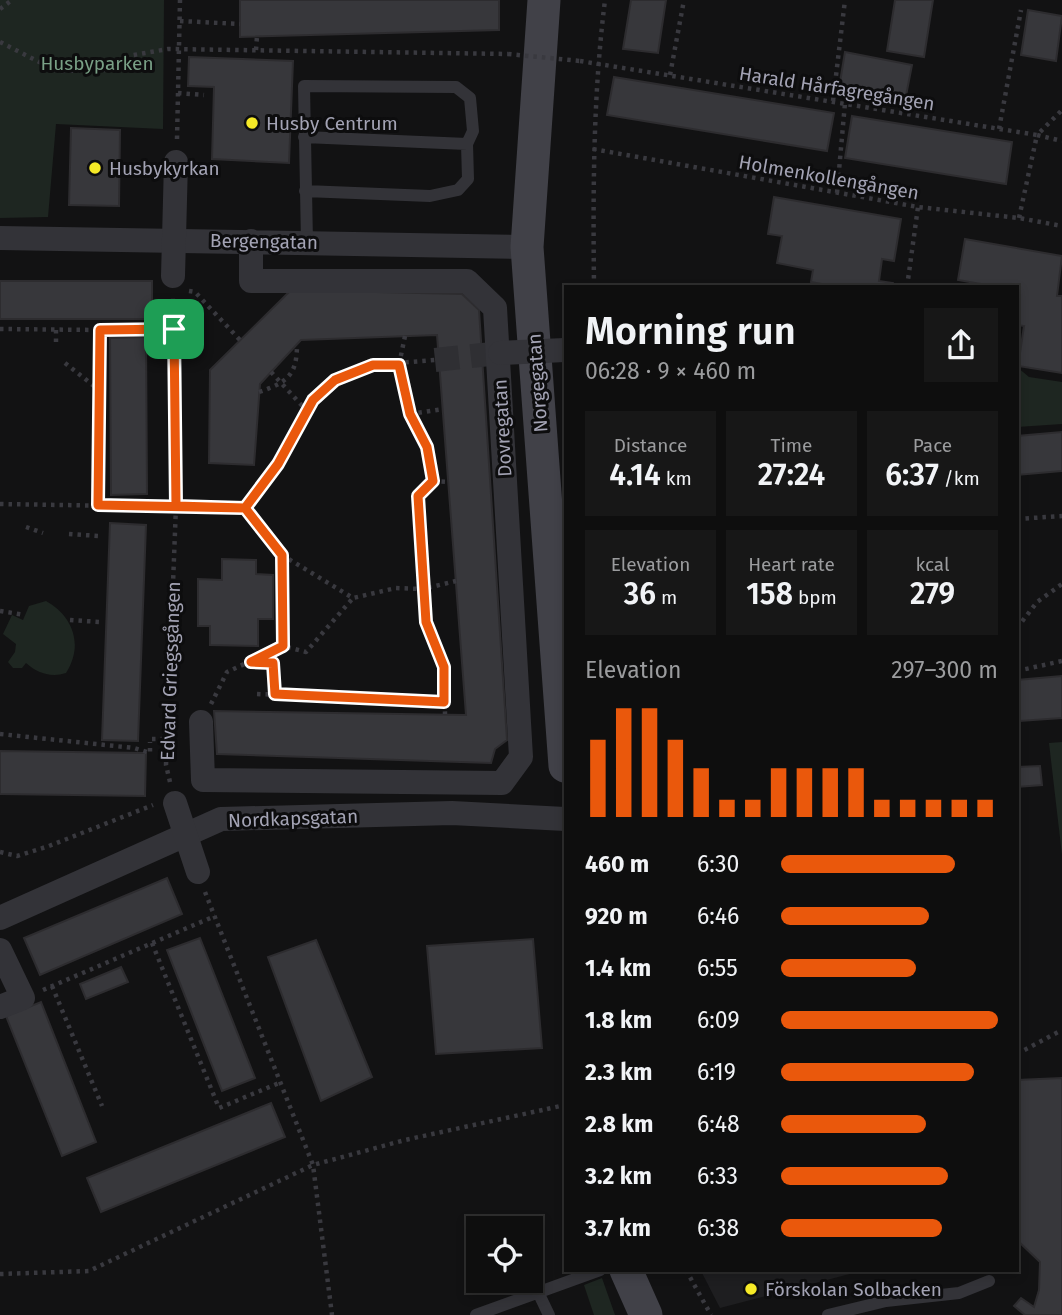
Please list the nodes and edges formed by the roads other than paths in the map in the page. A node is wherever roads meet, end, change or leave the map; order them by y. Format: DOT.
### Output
graph roads {
  1 [pos="544,0"];
  2 [pos="304,137"];
  3 [pos="467,144"];
  4 [pos="176,162"];
  5 [pos="305,191"];
  6 [pos="0,239"];
  7 [pos="251,241"];
  8 [pos="307,242"];
  9 [pos="527,247"];
  10 [pos="173,283"];
  11 [pos="564,350"];
  12 [pos="500,353"];
  13 [pos="201,722"];
  14 [pos="564,752"];
  15 [pos="449,784"];
  16 [pos="174,800"];
  17 [pos="452,813"];
  18 [pos="564,819"];
  19 [pos="198,872"];
  20 [pos="0,918"];
  21 [pos="0,950"];
  22 [pos="12,1003"];
  23 [pos="594,1272"];
  24 [pos="627,1272"];
  25 [pos="989,1281"];
  26 [pos="543,1290"];
  27 [pos="535,1293"];
  28 [pos="538,1293"];
  29 [pos="476,1315"];
  30 [pos="549,1315"];
  31 [pos="646,1315"];
  32 [pos="828,1315"];
  1 -- 9 [label="street, Norgegatan"];
  2 -- 3 [label="lane"];
  2 -- 3 [label="lane"];
  2 -- 5 [label="lane"];
  3 -- 5 [label="lane"];
  4 -- 10 [label="street, bridge"];
  5 -- 8 [label="lane"];
  6 -- 7 [label="street, Bergengatan"];
  7 -- 8 [label="street, Bergengatan"];
  7 -- 15 [label="street, Dovregatan"];
  8 -- 9 [label="street, Bergengatan"];
  9 -- 14 [label="street, Norgegatan"];
  11 -- 12 [label="street, bridge"];
  13 -- 15 [label="street, Dovregatan"];
  15 -- 17 [label="street"];
  16 -- 19 [label="street, bridge"];
  17 -- 18 [label="street, Nordkapsgatan"];
  17 -- 20 [label="street, Nordkapsgatan"];
  21 -- 22 [label="street"];
  23 -- 26 [label="lane"];
  24 -- 31 [label="street"];
  25 -- 32 [label="lane"];
  27 -- 29 [label="lane"];
  28 -- 30 [label="lane"];
}
